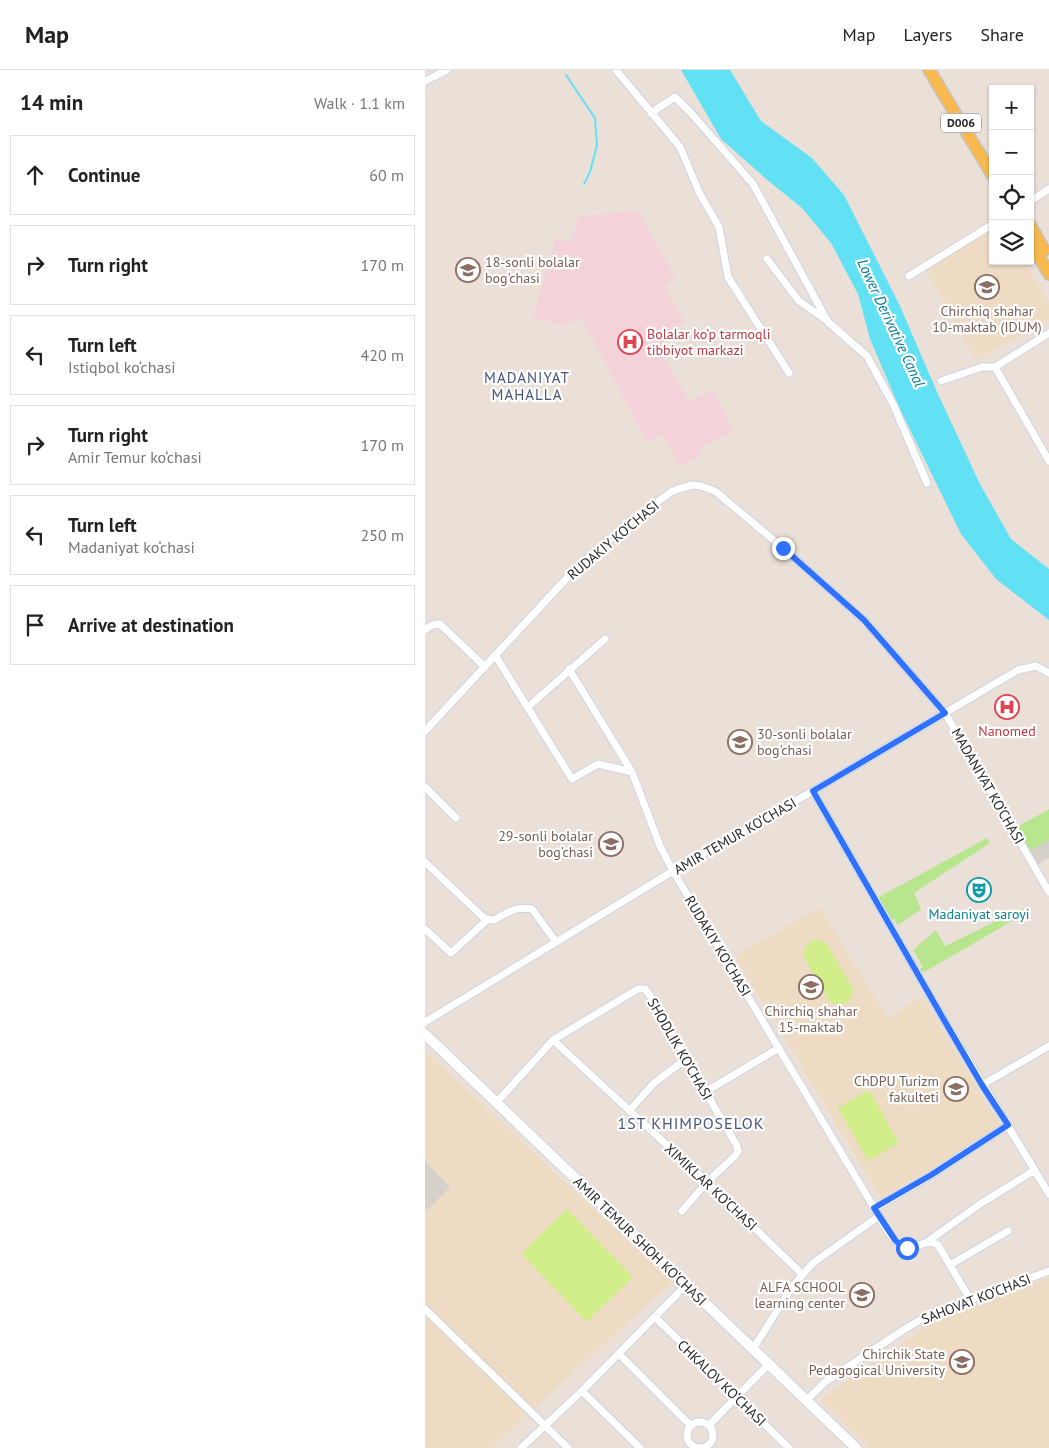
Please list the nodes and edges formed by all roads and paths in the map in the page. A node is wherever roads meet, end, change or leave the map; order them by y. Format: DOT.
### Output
graph roads {
  1 [pos="447,70"];
  2 [pos="616,70"];
  3 [pos="929,70"];
  4 [pos="938,70"];
  5 [pos="425,82"];
  6 [pos="651,113"];
  7 [pos="989,154"];
  8 [pos="992,175"];
  9 [pos="1049,189"];
  10 [pos="1034,198"];
  11 [pos="989,226"];
  12 [pos="1034,232"];
  13 [pos="1034,247"];
  14 [pos="1049,258"];
  15 [pos="767,259"];
  16 [pos="1049,274"];
  17 [pos="909,276"];
  18 [pos="828,322"];
  19 [pos="1049,333"];
  20 [pos="995,367"];
  21 [pos="789,373"];
  22 [pos="941,381"];
  23 [pos="1049,461"];
  24 [pos="927,483"];
  25 [pos="671,492"];
  26 [pos="425,630"];
  27 [pos="605,639"];
  28 [pos="495,656"];
  29 [pos="485,667"];
  30 [pos="569,669"];
  31 [pos="1049,673"];
  32 [pos="528,707"];
  33 [pos="945,713"];
  34 [pos="425,731"];
  35 [pos="632,772"];
  36 [pos="425,787"];
  37 [pos="813,791"];
  38 [pos="456,818"];
  39 [pos="425,862"];
  40 [pos="673,871"];
  41 [pos="1049,892"];
  42 [pos="487,920"];
  43 [pos="425,930"];
  44 [pos="556,942"];
  45 [pos="425,1022"];
  46 [pos="425,1034"];
  47 [pos="553,1040"];
  48 [pos="1049,1046"];
  49 [pos="779,1048"];
  50 [pos="686,1059"];
  51 [pos="982,1085"];
  52 [pos="705,1092"];
  53 [pos="496,1103"];
  54 [pos="629,1110"];
  55 [pos="1008,1125"];
  56 [pos="1035,1170"];
  57 [pos="707,1182"];
  58 [pos="1049,1194"];
  59 [pos="874,1208"];
  60 [pos="682,1211"];
  61 [pos="879,1216"];
  62 [pos="1008,1232"];
  63 [pos="926,1242"];
  64 [pos="950,1265"];
  65 [pos="1049,1271"];
  66 [pos="802,1274"];
  67 [pos="685,1285"];
  68 [pos="970,1299"];
  69 [pos="425,1309"];
  70 [pos="655,1317"];
  71 [pos="753,1349"];
  72 [pos="619,1354"];
  73 [pos="769,1364"];
  74 [pos="582,1391"];
  75 [pos="736,1398"];
  76 [pos="807,1400"];
  77 [pos="545,1425"];
  78 [pos="691,1425"];
  79 [pos="709,1425"];
  80 [pos="689,1446"];
  81 [pos="711,1446"];
  82 [pos="521,1448"];
  83 [pos="568,1448"];
  84 [pos="640,1448"];
  85 [pos="789,1448"];
  86 [pos="856,1448"];
  1 -- 5 [label="street"];
  2 -- 6 [label="street"];
  3 -- 8 [label="main road, D006"];
  4 -- 7 [label="main road, D006"];
  6 -- 18 [label="street"];
  6 -- 21 [label="street"];
  9 -- 10 [label="street"];
  11 -- 17 [label="street"];
  12 -- 14 [label="main road"];
  13 -- 16 [label="main road"];
  15 -- 18 [label="street"];
  18 -- 24 [label="street"];
  19 -- 20 [label="street"];
  20 -- 22 [label="street"];
  20 -- 23 [label="street"];
  25 -- 28 [label="street, RUDAKIY KO‘CHASI"];
  25 -- 33 [label="street, MADANIYAT KO‘CHASI"];
  26 -- 29 [label="street"];
  27 -- 30 [label="street"];
  28 -- 29 [label="street, RUDAKIY KO‘CHASI"];
  28 -- 32 [label="street"];
  29 -- 34 [label="street, RUDAKIY KO‘CHASI"];
  30 -- 32 [label="street"];
  30 -- 35 [label="street, RUDAKIY KO‘CHASI"];
  31 -- 33 [label="street, AMIR TEMUR KO‘CHASI"];
  32 -- 35 [label="street"];
  33 -- 37 [label="street, AMIR TEMUR KO‘CHASI"];
  33 -- 41 [label="street, MADANIYAT KO‘CHASI"];
  35 -- 40 [label="street, RUDAKIY KO‘CHASI"];
  36 -- 38 [label="street"];
  37 -- 40 [label="street, AMIR TEMUR KO‘CHASI"];
  37 -- 51 [label="street"];
  39 -- 42 [label="street"];
  40 -- 44 [label="street, AMIR TEMUR KO‘CHASI"];
  40 -- 49 [label="street, RUDAKIY KO‘CHASI"];
  42 -- 43 [label="street"];
  42 -- 44 [label="street"];
  44 -- 45 [label="street, AMIR TEMUR KO‘CHASI"];
  46 -- 53 [label="main road, AMIR TEMUR SHOH KO‘CHASI"];
  47 -- 50 [label="street, SHODLIK KO‘CHASI"];
  47 -- 53 [label="street, SHODLIK KO‘CHASI"];
  47 -- 54 [label="street, XIMIKLAR KO‘CHASI"];
  48 -- 51 [label="street"];
  49 -- 52 [label="street"];
  49 -- 59 [label="street, RUDAKIY KO‘CHASI"];
  50 -- 52 [label="street, SHODLIK KO‘CHASI"];
  50 -- 54 [label="street"];
  51 -- 55 [label="street"];
  52 -- 57 [label="street, SHODLIK KO‘CHASI"];
  53 -- 67 [label="main road, AMIR TEMUR SHOH KO‘CHASI"];
  54 -- 57 [label="street, XIMIKLAR KO‘CHASI"];
  55 -- 56 [label="street"];
  55 -- 59 [label="street"];
  56 -- 58 [label="street"];
  56 -- 63 [label="street"];
  57 -- 60 [label="street, SHODLIK KO‘CHASI"];
  57 -- 66 [label="street, XIMIKLAR KO‘CHASI"];
  59 -- 61 [label="street, RUDAKIY KO‘CHASI"];
  61 -- 63 [label="street, RUDAKIY KO‘CHASI"];
  61 -- 66 [label="street"];
  62 -- 64 [label="street"];
  63 -- 64 [label="street"];
  64 -- 68 [label="street"];
  65 -- 68 [label="street, SAHOVAT KO‘CHASI"];
  66 -- 71 [label="street"];
  67 -- 70 [label="street"];
  67 -- 71 [label="main road, AMIR TEMUR SHOH KO‘CHASI"];
  68 -- 76 [label="street, SAHOVAT KO‘CHASI"];
  69 -- 77 [label="street"];
  70 -- 72 [label="street"];
  70 -- 75 [label="street, CHKALOV KO‘CHASI"];
  71 -- 73 [label="main road, AMIR TEMUR SHOH KO‘CHASI"];
  72 -- 74 [label="street"];
  72 -- 78 [label="street"];
  73 -- 75 [label="street"];
  73 -- 76 [label="main road, AMIR TEMUR SHOH KO‘CHASI"];
  74 -- 77 [label="street"];
  74 -- 84 [label="street"];
  75 -- 79 [label="street"];
  75 -- 85 [label="street, CHKALOV KO‘CHASI"];
  76 -- 86 [label="main road, AMIR TEMUR SHOH KO‘CHASI"];
  77 -- 82 [label="street"];
  77 -- 83 [label="street"];
  78 -- 79 [label="street"];
  78 -- 80 [label="street"];
  79 -- 81 [label="street"];
  80 -- 81 [label="street"];
}
